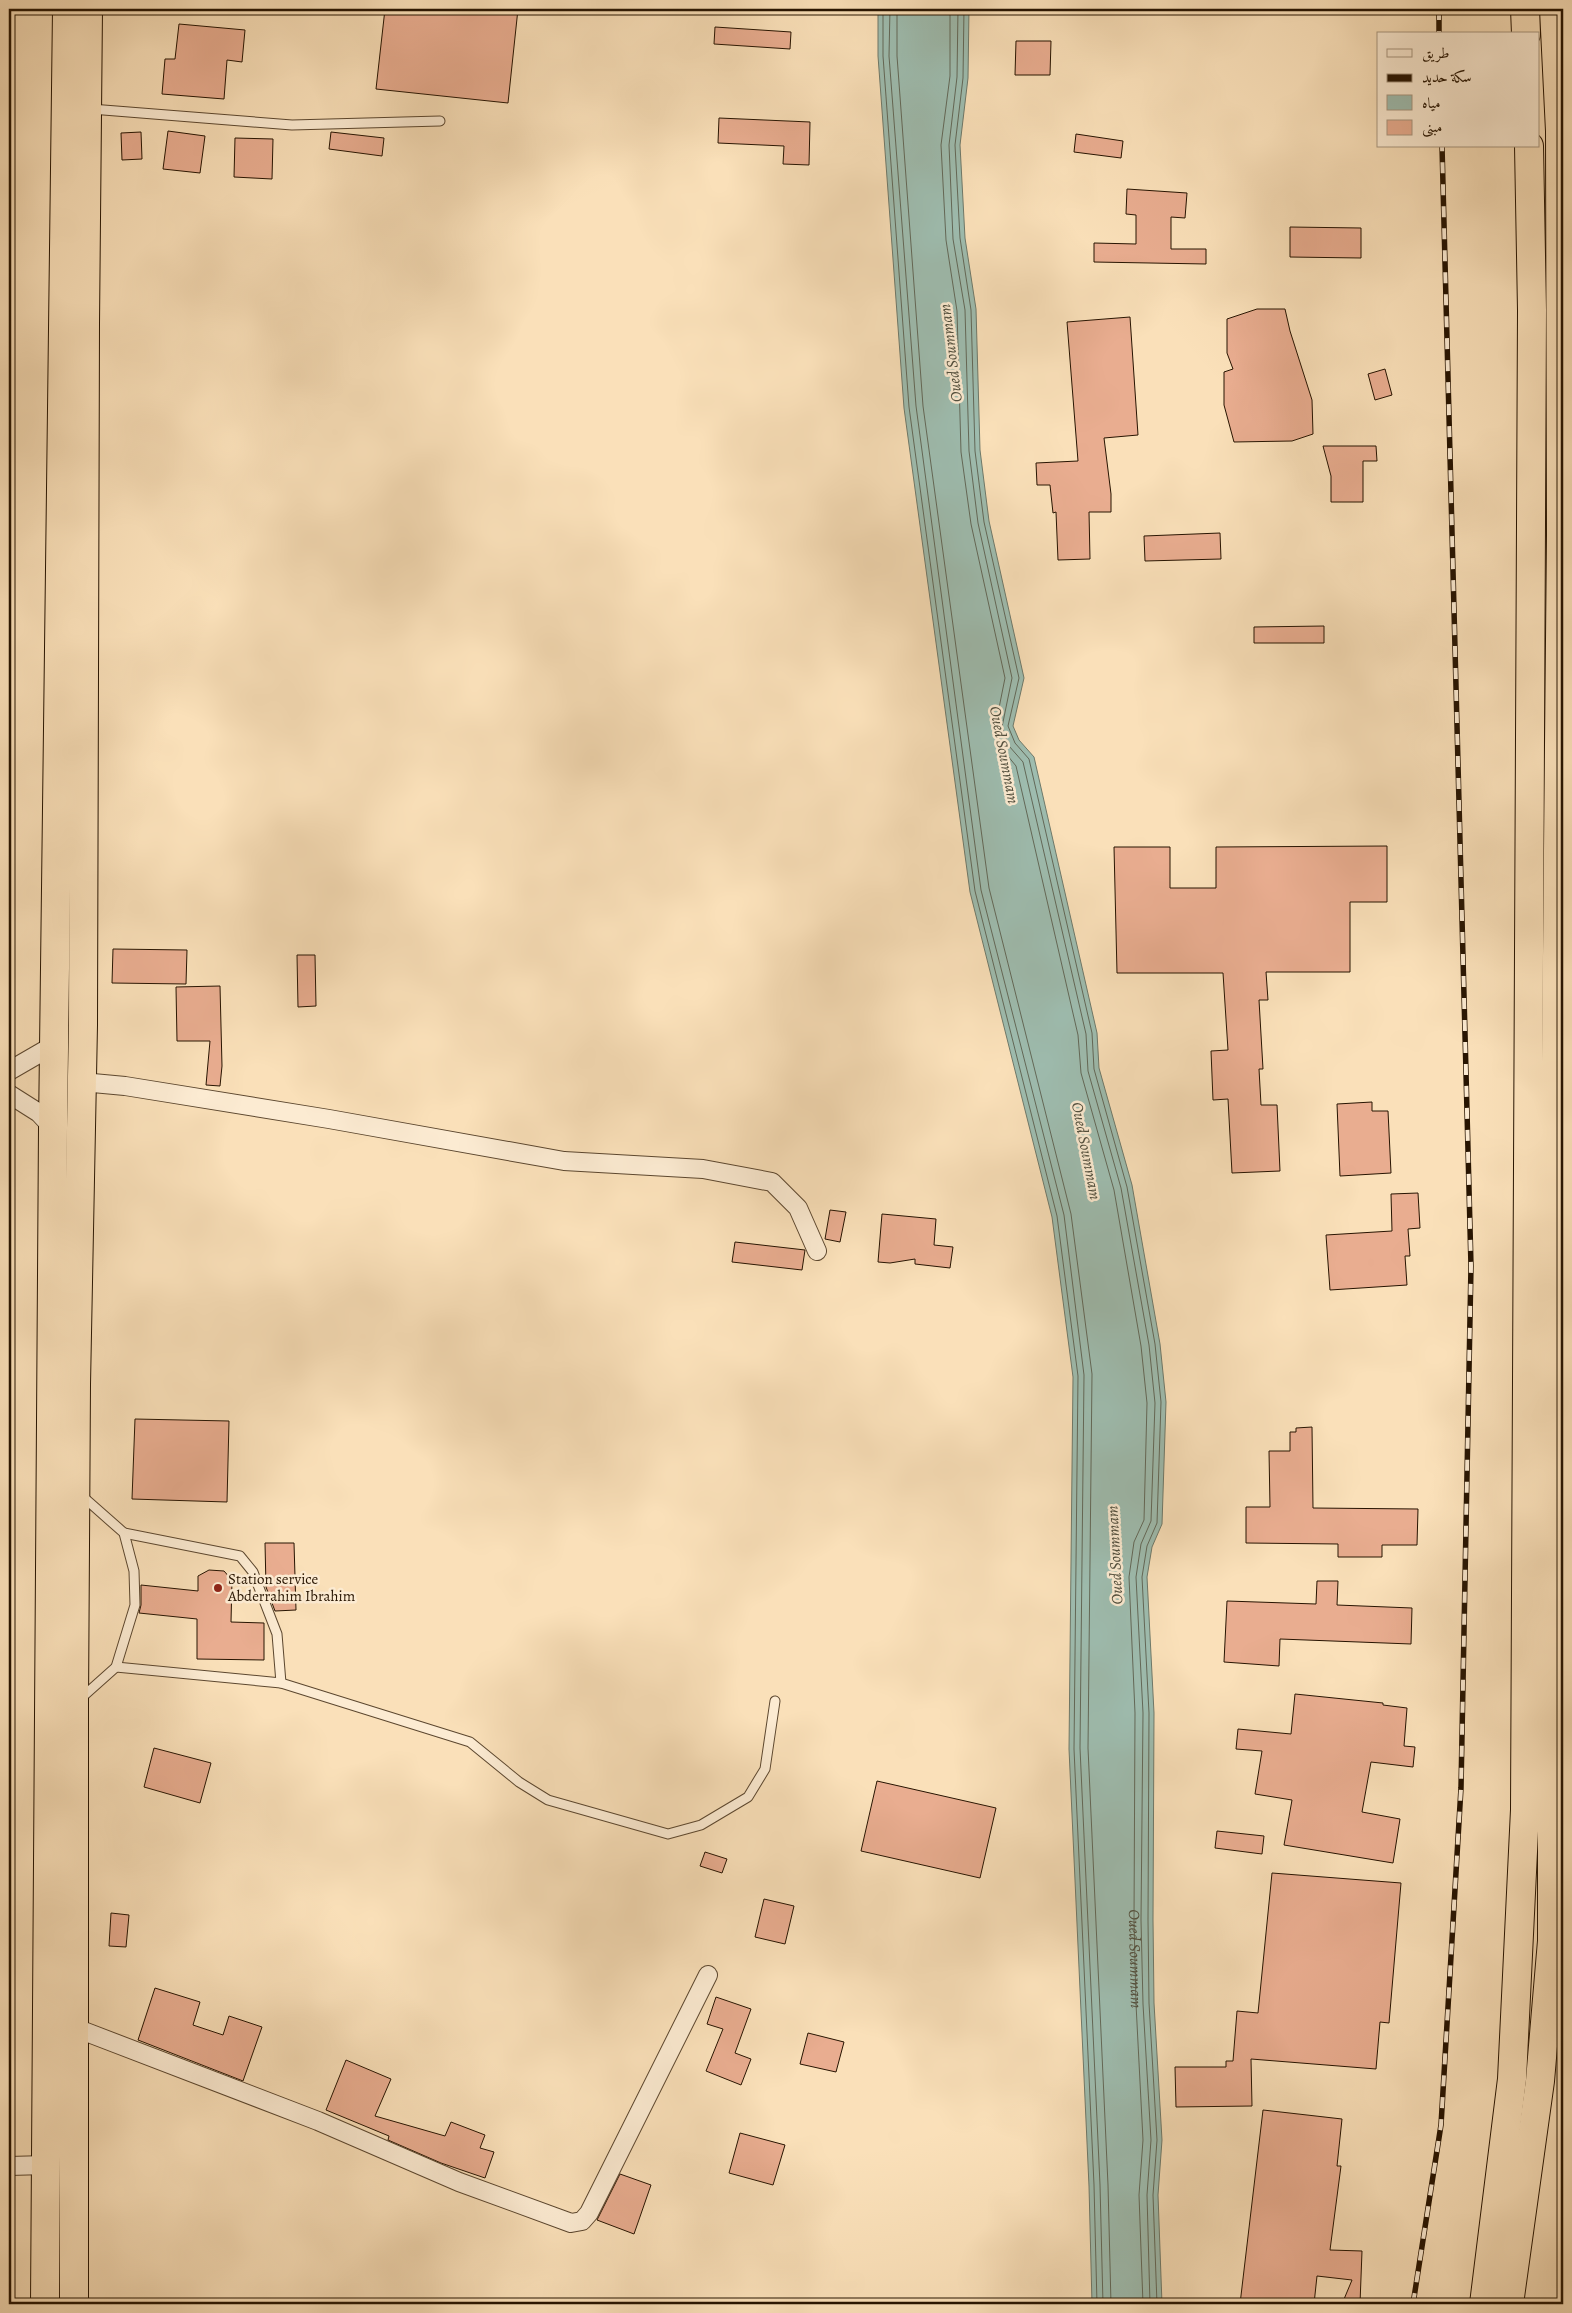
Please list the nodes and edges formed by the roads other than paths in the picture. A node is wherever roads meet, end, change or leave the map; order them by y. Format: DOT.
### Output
graph roads {
  1 [pos="67,9"];
  2 [pos="88,9"];
  3 [pos="1525,9"];
  4 [pos="1554,9"];
  5 [pos="1526,32"];
  6 [pos="87,109"];
  7 [pos="440,121"];
  8 [pos="1561,132"];
  9 [pos="1529,148"];
  10 [pos="1562,490"];
  11 [pos="54,1045"];
  12 [pos="9,1071"];
  13 [pos="82,1082"];
  14 [pos="9,1094"];
  15 [pos="53,1128"];
  16 [pos="817,1251"];
  17 [pos="76,1490"];
  18 [pos="124,1533"];
  19 [pos="116,1667"];
  20 [pos="281,1683"];
  21 [pos="775,1701"];
  22 [pos="74,1705"];
  23 [pos="708,1975"];
  24 [pos="73,2027"];
  25 [pos="46,2165"];
  26 [pos="9,2166"];
  27 [pos="46,2304"];
  28 [pos="74,2304"];
  29 [pos="1484,2304"];
  30 [pos="1509,2304"];
  1 -- 11 [label="highway"];
  2 -- 6 [label="highway"];
  3 -- 5 [label="highway"];
  4 -- 8 [label="highway"];
  6 -- 7 [label="lane"];
  6 -- 13 [label="highway"];
  8 -- 10 [label="highway"];
  9 -- 29 [label="highway"];
  10 -- 30 [label="highway"];
  11 -- 12 [label="street"];
  11 -- 15 [label="highway"];
  13 -- 16 [label="street"];
  13 -- 17 [label="highway"];
  14 -- 15 [label="street"];
  15 -- 25 [label="highway"];
  17 -- 18 [label="lane"];
  17 -- 22 [label="highway"];
  18 -- 19 [label="lane"];
  18 -- 20 [label="lane"];
  19 -- 20 [label="lane"];
  19 -- 22 [label="lane"];
  20 -- 21 [label="lane"];
  22 -- 24 [label="highway"];
  23 -- 24 [label="street"];
  24 -- 28 [label="highway"];
  25 -- 26 [label="street"];
  25 -- 27 [label="highway"];
}
